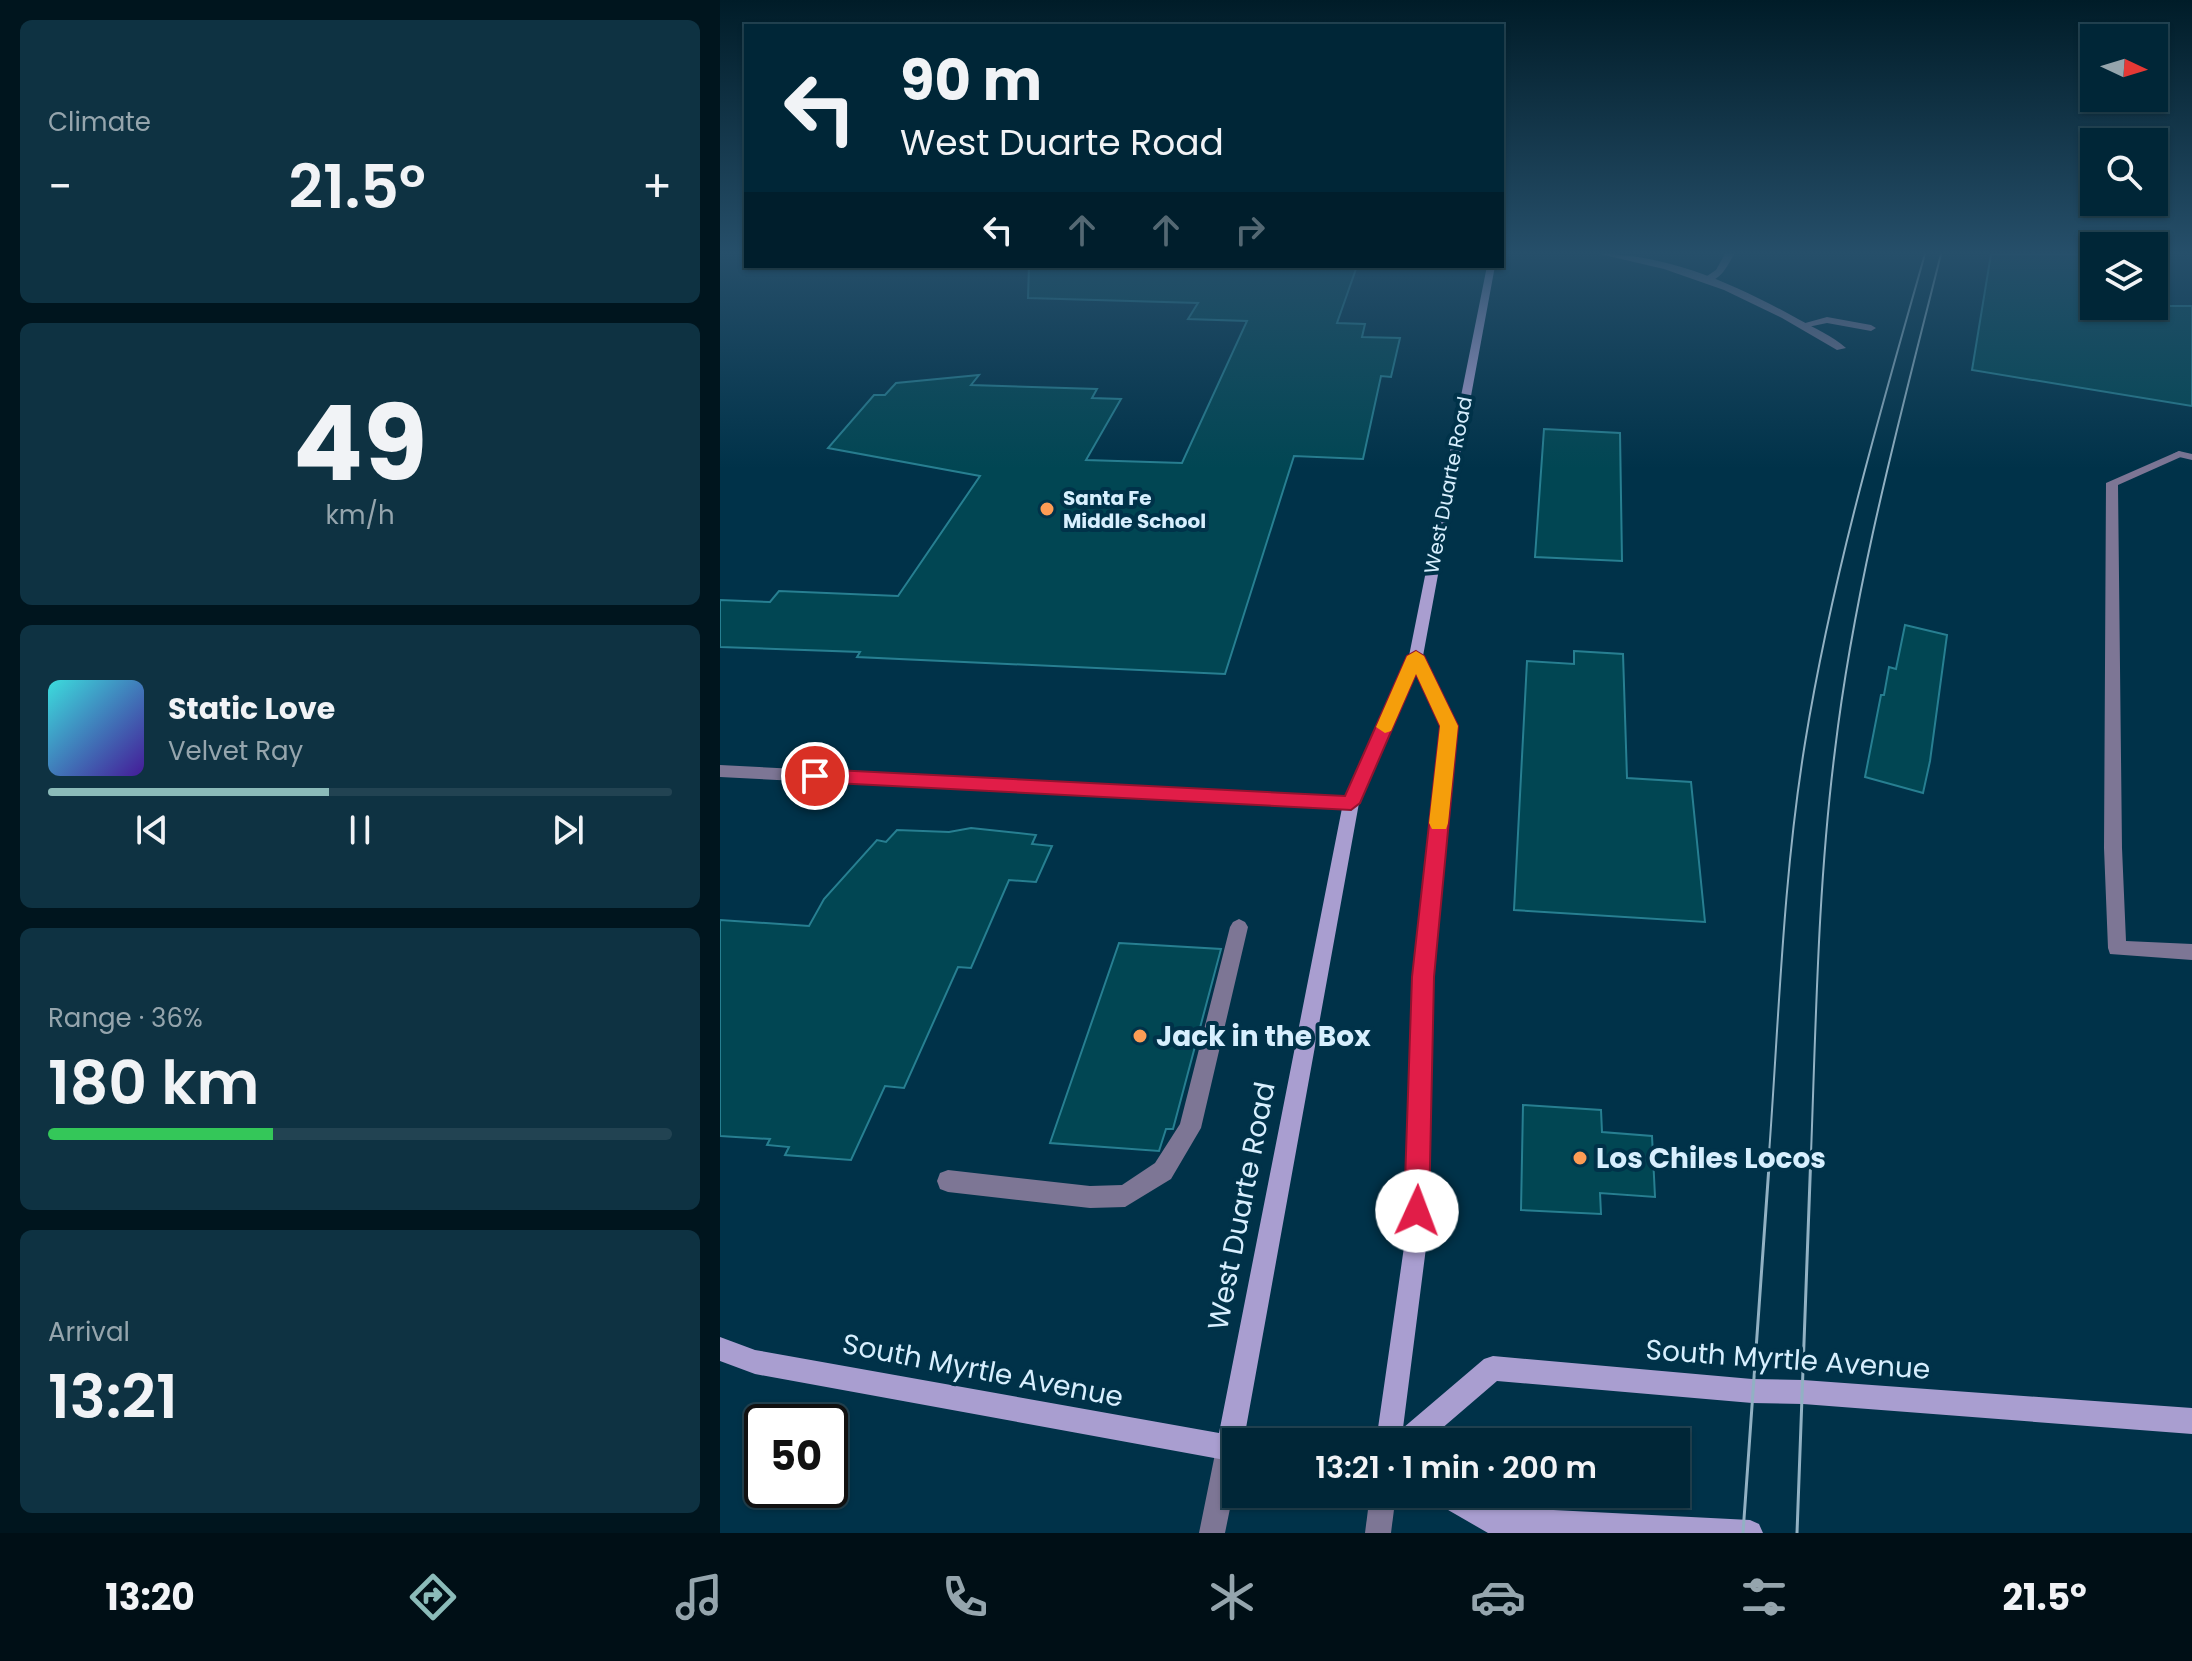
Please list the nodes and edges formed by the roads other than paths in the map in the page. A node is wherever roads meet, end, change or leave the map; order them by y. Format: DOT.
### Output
graph roads {
  1 [pos="1480,326"];
  2 [pos="1804,326"];
  3 [pos="1857,326"];
  4 [pos="1871,328"];
  5 [pos="1841,348"];
  6 [pos="2186,455"];
  7 [pos="1416,656"];
  8 [pos="720,771"];
  9 [pos="1351,803"];
  10 [pos="1239,927"];
  11 [pos="2192,952"];
  12 [pos="948,1181"];
  13 [pos="720,1349"];
  14 [pos="2192,1421"];
  15 [pos="1236,1428"];
  16 [pos="1391,1428"];
  17 [pos="1423,1428"];
  18 [pos="1222,1447"];
  19 [pos="1222,1491"];
  20 [pos="1381,1508"];
  21 [pos="1469,1508"];
  22 [pos="1212,1533"];
  23 [pos="1378,1533"];
  24 [pos="1750,1533"];
  1 -- 7 [label="main road, West Duarte Road"];
  2 -- 5 [label="street"];
  3 -- 4 [label="street"];
  6 -- 11 [label="street"];
  7 -- 9 [label="main road, West Duarte Road"];
  7 -- 16 [label="main road"];
  8 -- 9 [label="street"];
  9 -- 15 [label="main road, West Duarte Road"];
  10 -- 12 [label="street"];
  13 -- 18 [label="main road, South Myrtle Avenue"];
  14 -- 17 [label="main road, South Myrtle Avenue"];
  19 -- 22 [label="street"];
  20 -- 23 [label="street"];
  21 -- 24 [label="main road"];
}
